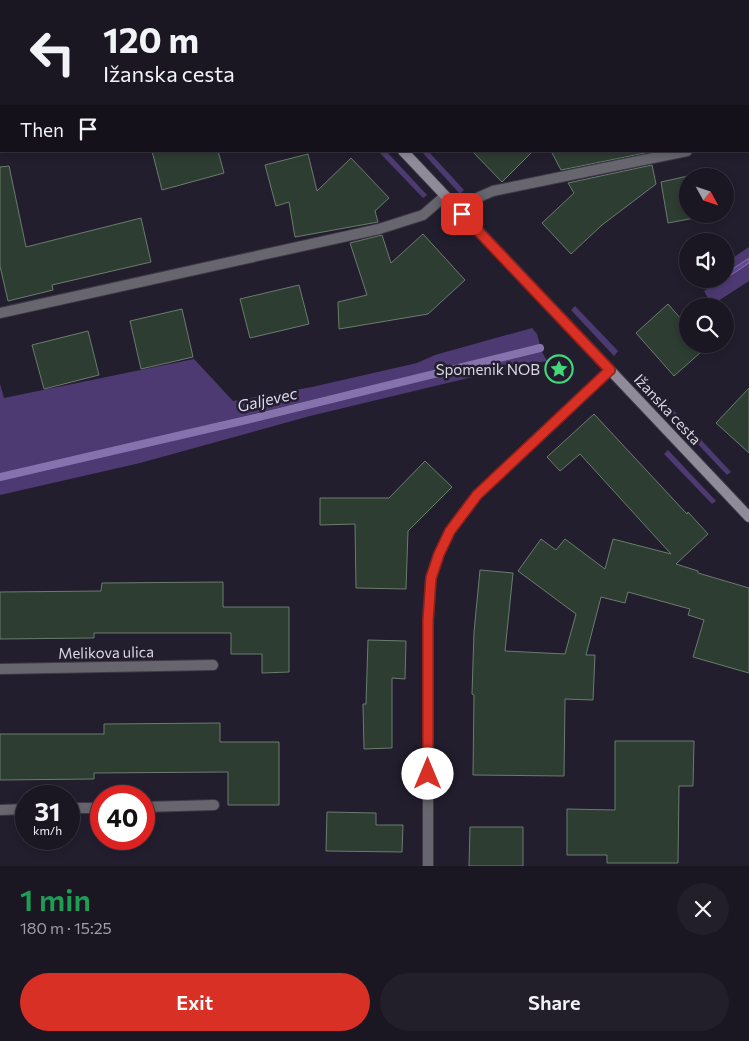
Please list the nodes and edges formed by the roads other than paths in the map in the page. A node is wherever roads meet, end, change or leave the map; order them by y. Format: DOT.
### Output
graph roads {
  1 [pos="404,152"];
  2 [pos="682,152"];
  3 [pos="445,196"];
  4 [pos="462,214"];
  5 [pos="0,313"];
  6 [pos="610,370"];
  7 [pos="749,517"];
  8 [pos="213,665"];
  9 [pos="0,669"];
  10 [pos="214,805"];
  11 [pos="155,807"];
  12 [pos="15,809"];
  13 [pos="0,810"];
  14 [pos="428,866"];
  1 -- 3 [label="main road, Ižanska cesta"];
  2 -- 4 [label="street"];
  3 -- 4 [label="main road, Ižanska cesta"];
  3 -- 5 [label="street"];
  4 -- 6 [label="main road, Ižanska cesta"];
  6 -- 7 [label="main road, Ižanska cesta"];
  6 -- 14 [label="street"];
  8 -- 9 [label="street, Melikova ulica"];
  10 -- 11 [label="street"];
  12 -- 13 [label="street"];
}
